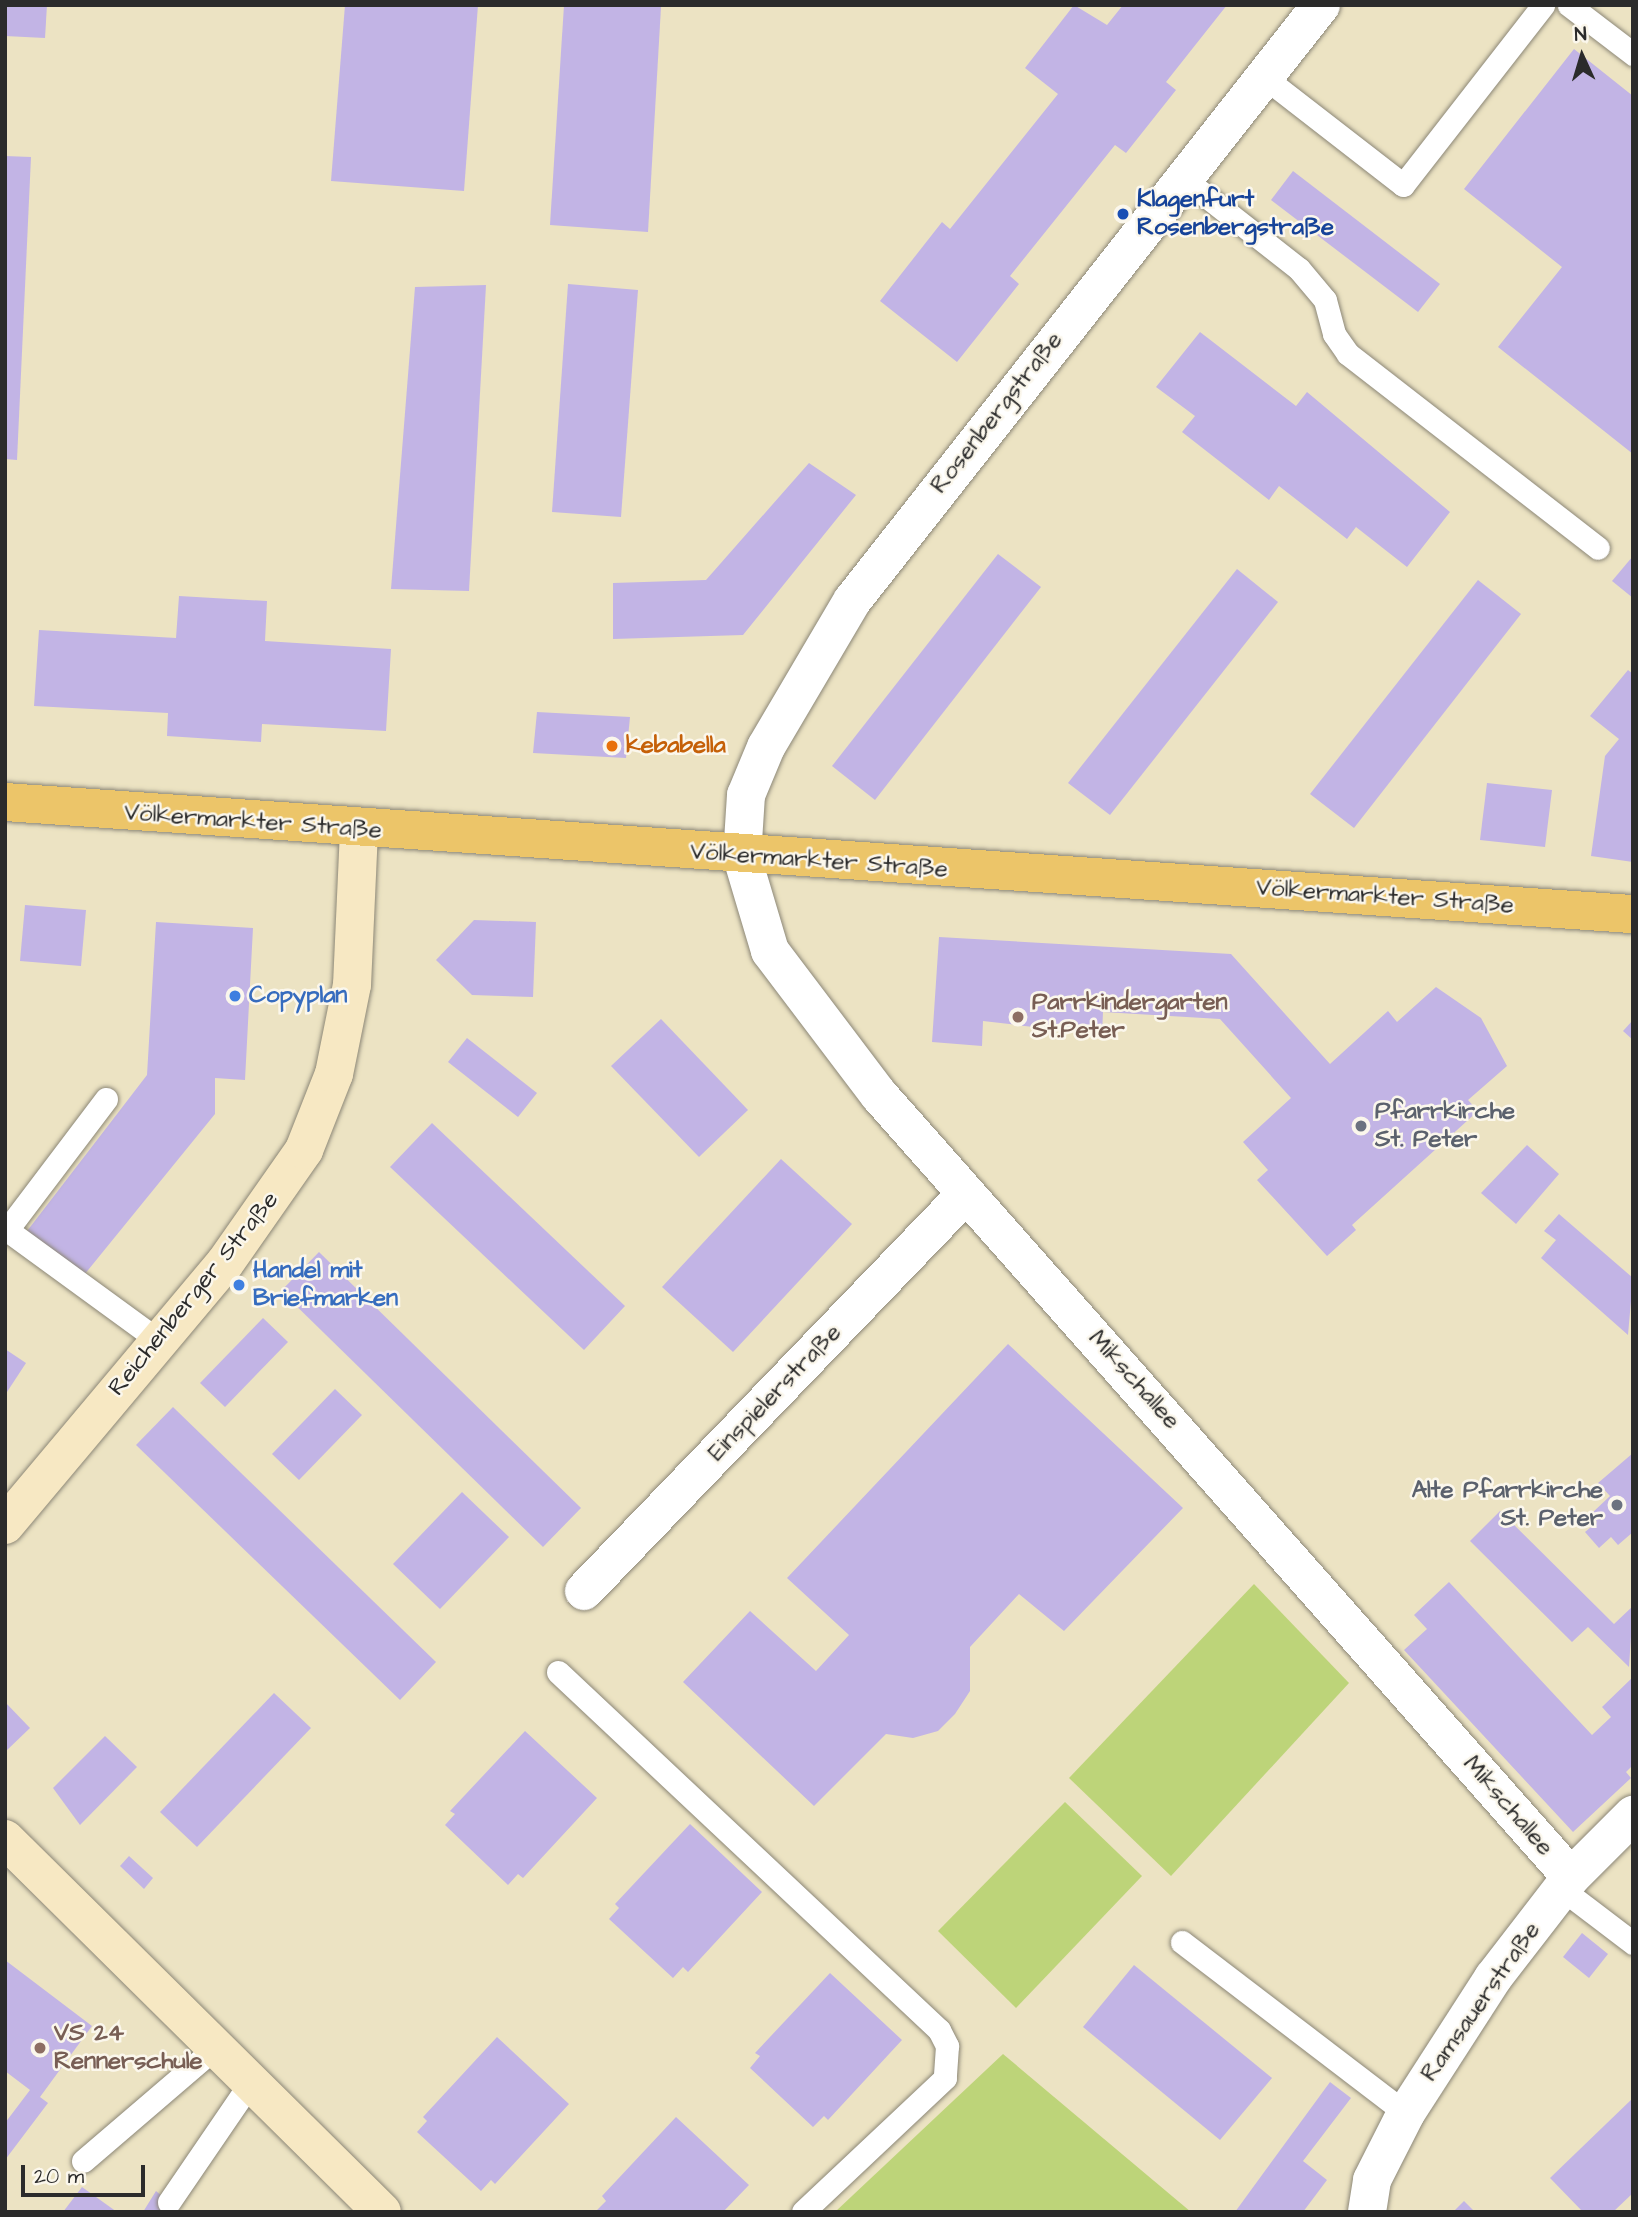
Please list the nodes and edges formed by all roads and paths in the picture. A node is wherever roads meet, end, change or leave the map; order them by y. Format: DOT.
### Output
graph roads {
  1 [pos="1321,5"];
  2 [pos="1543,5"];
  3 [pos="1569,5"];
  4 [pos="1633,54"];
  5 [pos="1264,77"];
  6 [pos="1183,178"];
  7 [pos="1598,548"];
  8 [pos="5,802"];
  9 [pos="359,830"];
  10 [pos="742,857"];
  11 [pos="1633,914"];
  12 [pos="106,1099"];
  13 [pos="966,1194"];
  14 [pos="159,1341"];
  15 [pos="5,1525"];
  16 [pos="584,1591"];
  17 [pos="558,1672"];
  18 [pos="1633,1815"];
  19 [pos="5,1839"];
  20 [pos="1566,1883"];
  21 [pos="1182,1942"];
  22 [pos="1633,1943"];
  23 [pos="216,2048"];
  24 [pos="250,2082"];
  25 [pos="1406,2113"];
  26 [pos="83,2161"];
  27 [pos="169,2202"];
  28 [pos="382,2212"];
  29 [pos="803,2212"];
  30 [pos="1367,2212"];
  1 -- 5 [label="street, Rosenbergstraße"];
  2 -- 5 [label="lane"];
  3 -- 4 [label="lane"];
  5 -- 6 [label="street, Rosenbergstraße"];
  6 -- 7 [label="lane"];
  6 -- 10 [label="street, Rosenbergstraße"];
  8 -- 9 [label="main road, Völkermarkter Straße"];
  9 -- 10 [label="main road, Völkermarkter Straße"];
  9 -- 14 [label="main road, Reichenberger Straße"];
  10 -- 11 [label="main road, Völkermarkter Straße"];
  10 -- 13 [label="street, Mikschallee"];
  12 -- 14 [label="lane"];
  13 -- 16 [label="street, Einspielerstraße"];
  13 -- 20 [label="street, Mikschallee"];
  14 -- 15 [label="main road, Reichenberger Straße"];
  17 -- 29 [label="lane"];
  18 -- 20 [label="street, Ramsauerstraße"];
  19 -- 23 [label="main road"];
  20 -- 22 [label="lane"];
  20 -- 25 [label="street, Ramsauerstraße"];
  21 -- 25 [label="lane"];
  23 -- 24 [label="main road"];
  23 -- 26 [label="lane"];
  24 -- 27 [label="lane"];
  24 -- 28 [label="main road"];
  25 -- 30 [label="street, Ramsauerstraße"];
}
